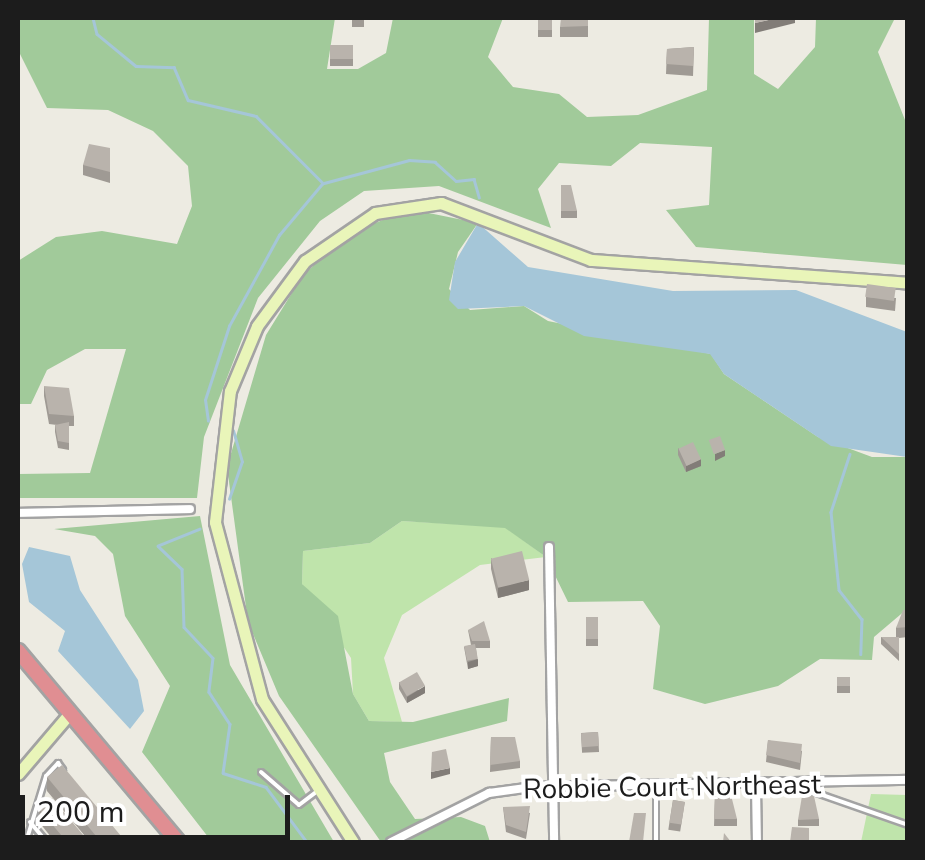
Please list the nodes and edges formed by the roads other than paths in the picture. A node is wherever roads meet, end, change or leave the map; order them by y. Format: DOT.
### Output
graph roads {
  1 [pos="908,282"];
  2 [pos="190,509"];
  3 [pos="18,513"];
  4 [pos="549,547"];
  5 [pos="18,651"];
  6 [pos="70,714"];
  7 [pos="262,772"];
  8 [pos="18,774"];
  9 [pos="69,776"];
  10 [pos="908,780"];
  11 [pos="554,785"];
  12 [pos="794,785"];
  13 [pos="656,786"];
  14 [pos="756,787"];
  15 [pos="41,792"];
  16 [pos="315,793"];
  17 [pos="52,804"];
  18 [pos="30,822"];
  19 [pos="908,825"];
  20 [pos="26,842"];
  21 [pos="47,842"];
  22 [pos="178,842"];
  23 [pos="354,842"];
  24 [pos="392,842"];
  25 [pos="554,842"];
  26 [pos="656,842"];
  27 [pos="757,842"];
  1 -- 16 [label="main road"];
  2 -- 3 [label="street"];
  4 -- 11 [label="street"];
  5 -- 6 [label="highway"];
  6 -- 8 [label="main road"];
  6 -- 22 [label="highway"];
  7 -- 16 [label="lane"];
  9 -- 15 [label="lane"];
  10 -- 12 [label="street, Robbie Court Northeast"];
  11 -- 13 [label="street, Robbie Court Northeast"];
  11 -- 24 [label="street, Robbie Court Northeast"];
  11 -- 25 [label="street"];
  12 -- 14 [label="street, Robbie Court Northeast"];
  12 -- 19 [label="lane"];
  13 -- 14 [label="street, Robbie Court Northeast"];
  13 -- 26 [label="lane"];
  14 -- 27 [label="street"];
  15 -- 17 [label="lane"];
  15 -- 18 [label="lane"];
  16 -- 23 [label="main road"];
  18 -- 20 [label="lane"];
  18 -- 21 [label="lane"];
}
